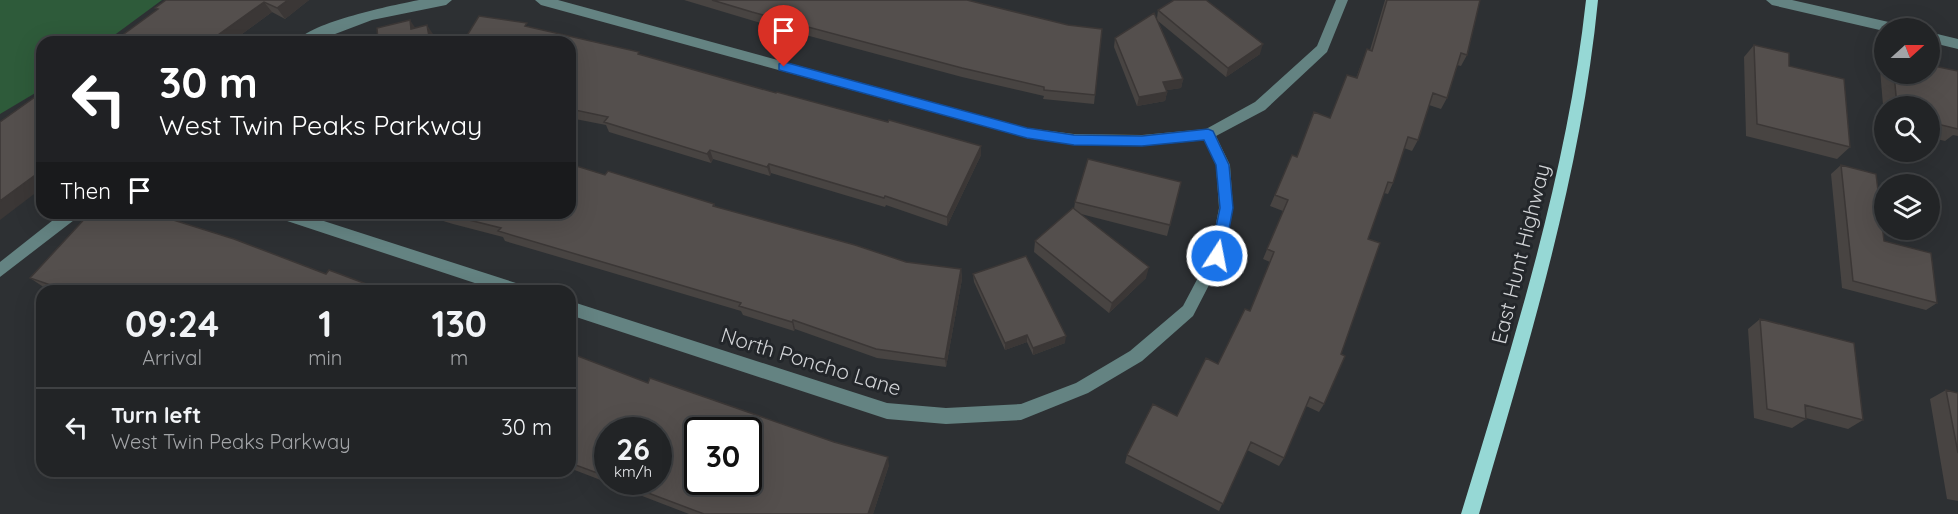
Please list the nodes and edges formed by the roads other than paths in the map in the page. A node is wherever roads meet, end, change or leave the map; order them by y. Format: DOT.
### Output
graph roads {
  1 [pos="446,0"];
  2 [pos="541,0"];
  3 [pos="1342,0"];
  4 [pos="1592,0"];
  5 [pos="1772,0"];
  6 [pos="407,3"];
  7 [pos="1874,24"];
  8 [pos="318,36"];
  9 [pos="1940,40"];
  10 [pos="1958,44"];
  11 [pos="1208,134"];
  12 [pos="65,219"];
  13 [pos="298,219"];
  14 [pos="0,271"];
  15 [pos="501,285"];
  16 [pos="576,310"];
  17 [pos="1470,514"];
  1 -- 6 [label="street"];
  2 -- 11 [label="street"];
  3 -- 11 [label="street"];
  4 -- 17 [label="main road, East Hunt Highway"];
  5 -- 7 [label="street"];
  6 -- 8 [label="street"];
  9 -- 10 [label="street"];
  11 -- 16 [label="street, North Poncho Lane"];
  12 -- 14 [label="street"];
  13 -- 15 [label="street"];
}
